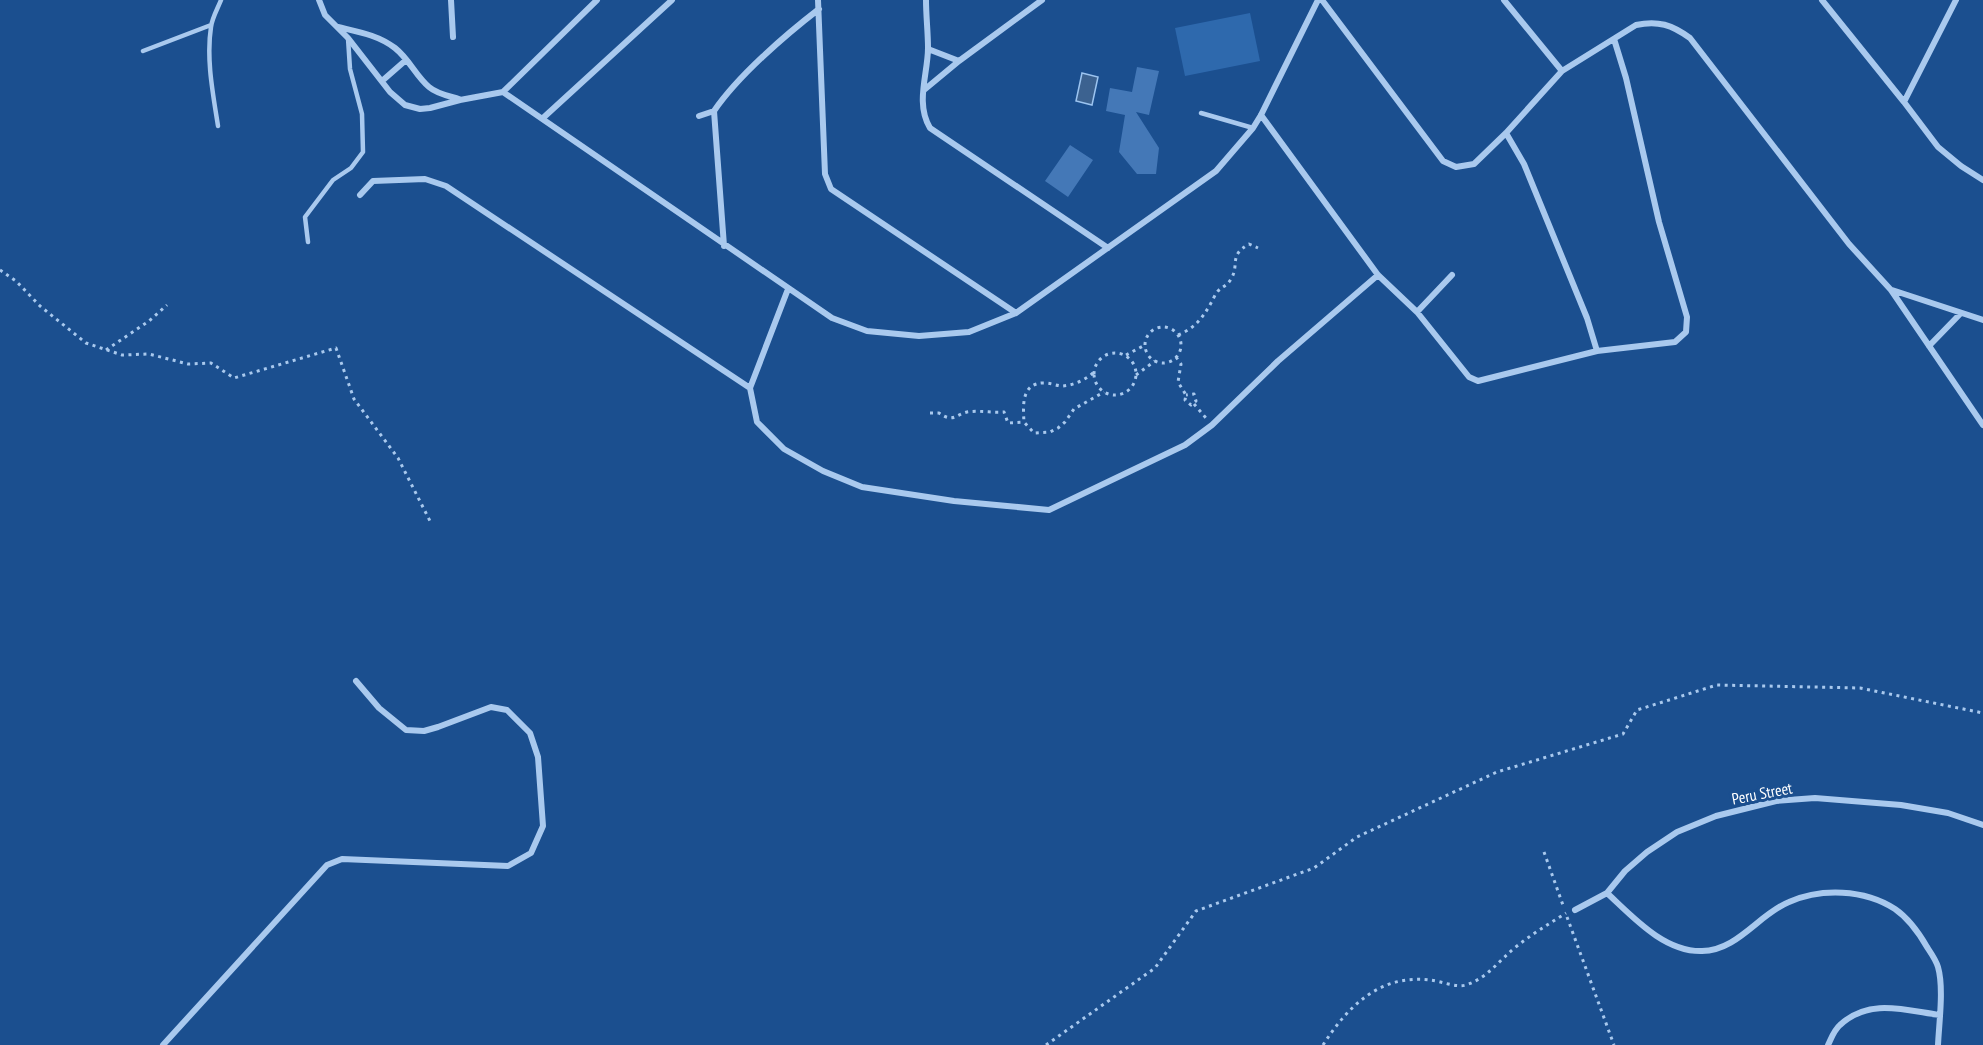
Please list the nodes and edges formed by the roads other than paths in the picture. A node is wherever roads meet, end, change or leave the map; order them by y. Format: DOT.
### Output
graph roads {
  1 [pos="221,0"];
  2 [pos="318,0"];
  3 [pos="451,0"];
  4 [pos="597,0"];
  5 [pos="672,0"];
  6 [pos="818,0"];
  7 [pos="926,0"];
  8 [pos="1042,0"];
  9 [pos="1320,0"];
  10 [pos="1504,0"];
  11 [pos="1822,0"];
  12 [pos="1834,0"];
  13 [pos="1956,0"];
  14 [pos="819,9"];
  15 [pos="1829,9"];
  16 [pos="211,25"];
  17 [pos="338,27"];
  18 [pos="352,30"];
  19 [pos="453,37"];
  20 [pos="348,38"];
  21 [pos="1614,39"];
  22 [pos="928,49"];
  23 [pos="143,51"];
  24 [pos="406,60"];
  25 [pos="958,61"];
  26 [pos="1562,71"];
  27 [pos="382,81"];
  28 [pos="923,91"];
  29 [pos="503,92"];
  30 [pos="460,100"];
  31 [pos="1904,102"];
  32 [pos="714,111"];
  33 [pos="1201,113"];
  34 [pos="1261,115"];
  35 [pos="699,116"];
  36 [pos="543,118"];
  37 [pos="218,126"];
  38 [pos="1253,128"];
  39 [pos="1506,133"];
  40 [pos="1983,180"];
  41 [pos="360,195"];
  42 [pos="308,242"];
  43 [pos="724,246"];
  44 [pos="1108,248"];
  45 [pos="1378,275"];
  46 [pos="1452,275"];
  47 [pos="788,289"];
  48 [pos="1891,290"];
  49 [pos="1417,312"];
  50 [pos="1016,313"];
  51 [pos="1961,313"];
  52 [pos="1983,320"];
  53 [pos="1929,346"];
  54 [pos="1597,351"];
  55 [pos="750,388"];
  56 [pos="1983,425"];
  57 [pos="356,681"];
  58 [pos="1983,825"];
  59 [pos="1607,893"];
  60 [pos="1575,910"];
  61 [pos="1939,1015"];
  62 [pos="163,1045"];
  63 [pos="1828,1045"];
  64 [pos="1938,1045"];
  1 -- 16 [label="lane"];
  2 -- 17 [label="street"];
  3 -- 19 [label="street"];
  4 -- 29 [label="street"];
  5 -- 36 [label="street"];
  6 -- 14 [label="street"];
  7 -- 22 [label="street"];
  8 -- 25 [label="street"];
  9 -- 34 [label="street"];
  9 -- 39 [label="street"];
  10 -- 26 [label="street"];
  11 -- 15 [label="street"];
  12 -- 15 [label="street"];
  13 -- 31 [label="street"];
  14 -- 32 [label="street"];
  14 -- 50 [label="street"];
  15 -- 31 [label="street"];
  16 -- 23 [label="lane"];
  16 -- 37 [label="lane"];
  17 -- 18 [label="street"];
  17 -- 20 [label="street"];
  18 -- 20 [label="lane"];
  18 -- 24 [label="street"];
  20 -- 27 [label="street"];
  20 -- 42 [label="lane"];
  21 -- 26 [label="street"];
  21 -- 48 [label="street"];
  21 -- 54 [label="street"];
  22 -- 25 [label="street"];
  22 -- 28 [label="street"];
  24 -- 27 [label="street"];
  24 -- 30 [label="street"];
  25 -- 28 [label="street"];
  26 -- 39 [label="street"];
  27 -- 30 [label="street"];
  28 -- 44 [label="street"];
  29 -- 30 [label="street"];
  29 -- 36 [label="street"];
  31 -- 40 [label="street"];
  32 -- 35 [label="street"];
  32 -- 43 [label="street"];
  33 -- 38 [label="lane"];
  34 -- 38 [label="street"];
  34 -- 45 [label="street"];
  36 -- 43 [label="street"];
  38 -- 44 [label="street"];
  39 -- 54 [label="street"];
  41 -- 55 [label="street"];
  43 -- 47 [label="street"];
  44 -- 50 [label="street"];
  45 -- 49 [label="street"];
  45 -- 55 [label="street"];
  46 -- 49 [label="street"];
  47 -- 50 [label="street"];
  47 -- 55 [label="street"];
  48 -- 51 [label="street"];
  48 -- 53 [label="street"];
  49 -- 54 [label="street"];
  51 -- 52 [label="street"];
  51 -- 53 [label="street"];
  53 -- 56 [label="street"];
  57 -- 62 [label="street"];
  58 -- 59 [label="street, Peru Street"];
  59 -- 60 [label="street, Peru Street"];
  59 -- 61 [label="street"];
  61 -- 63 [label="street"];
  61 -- 64 [label="street"];
}
